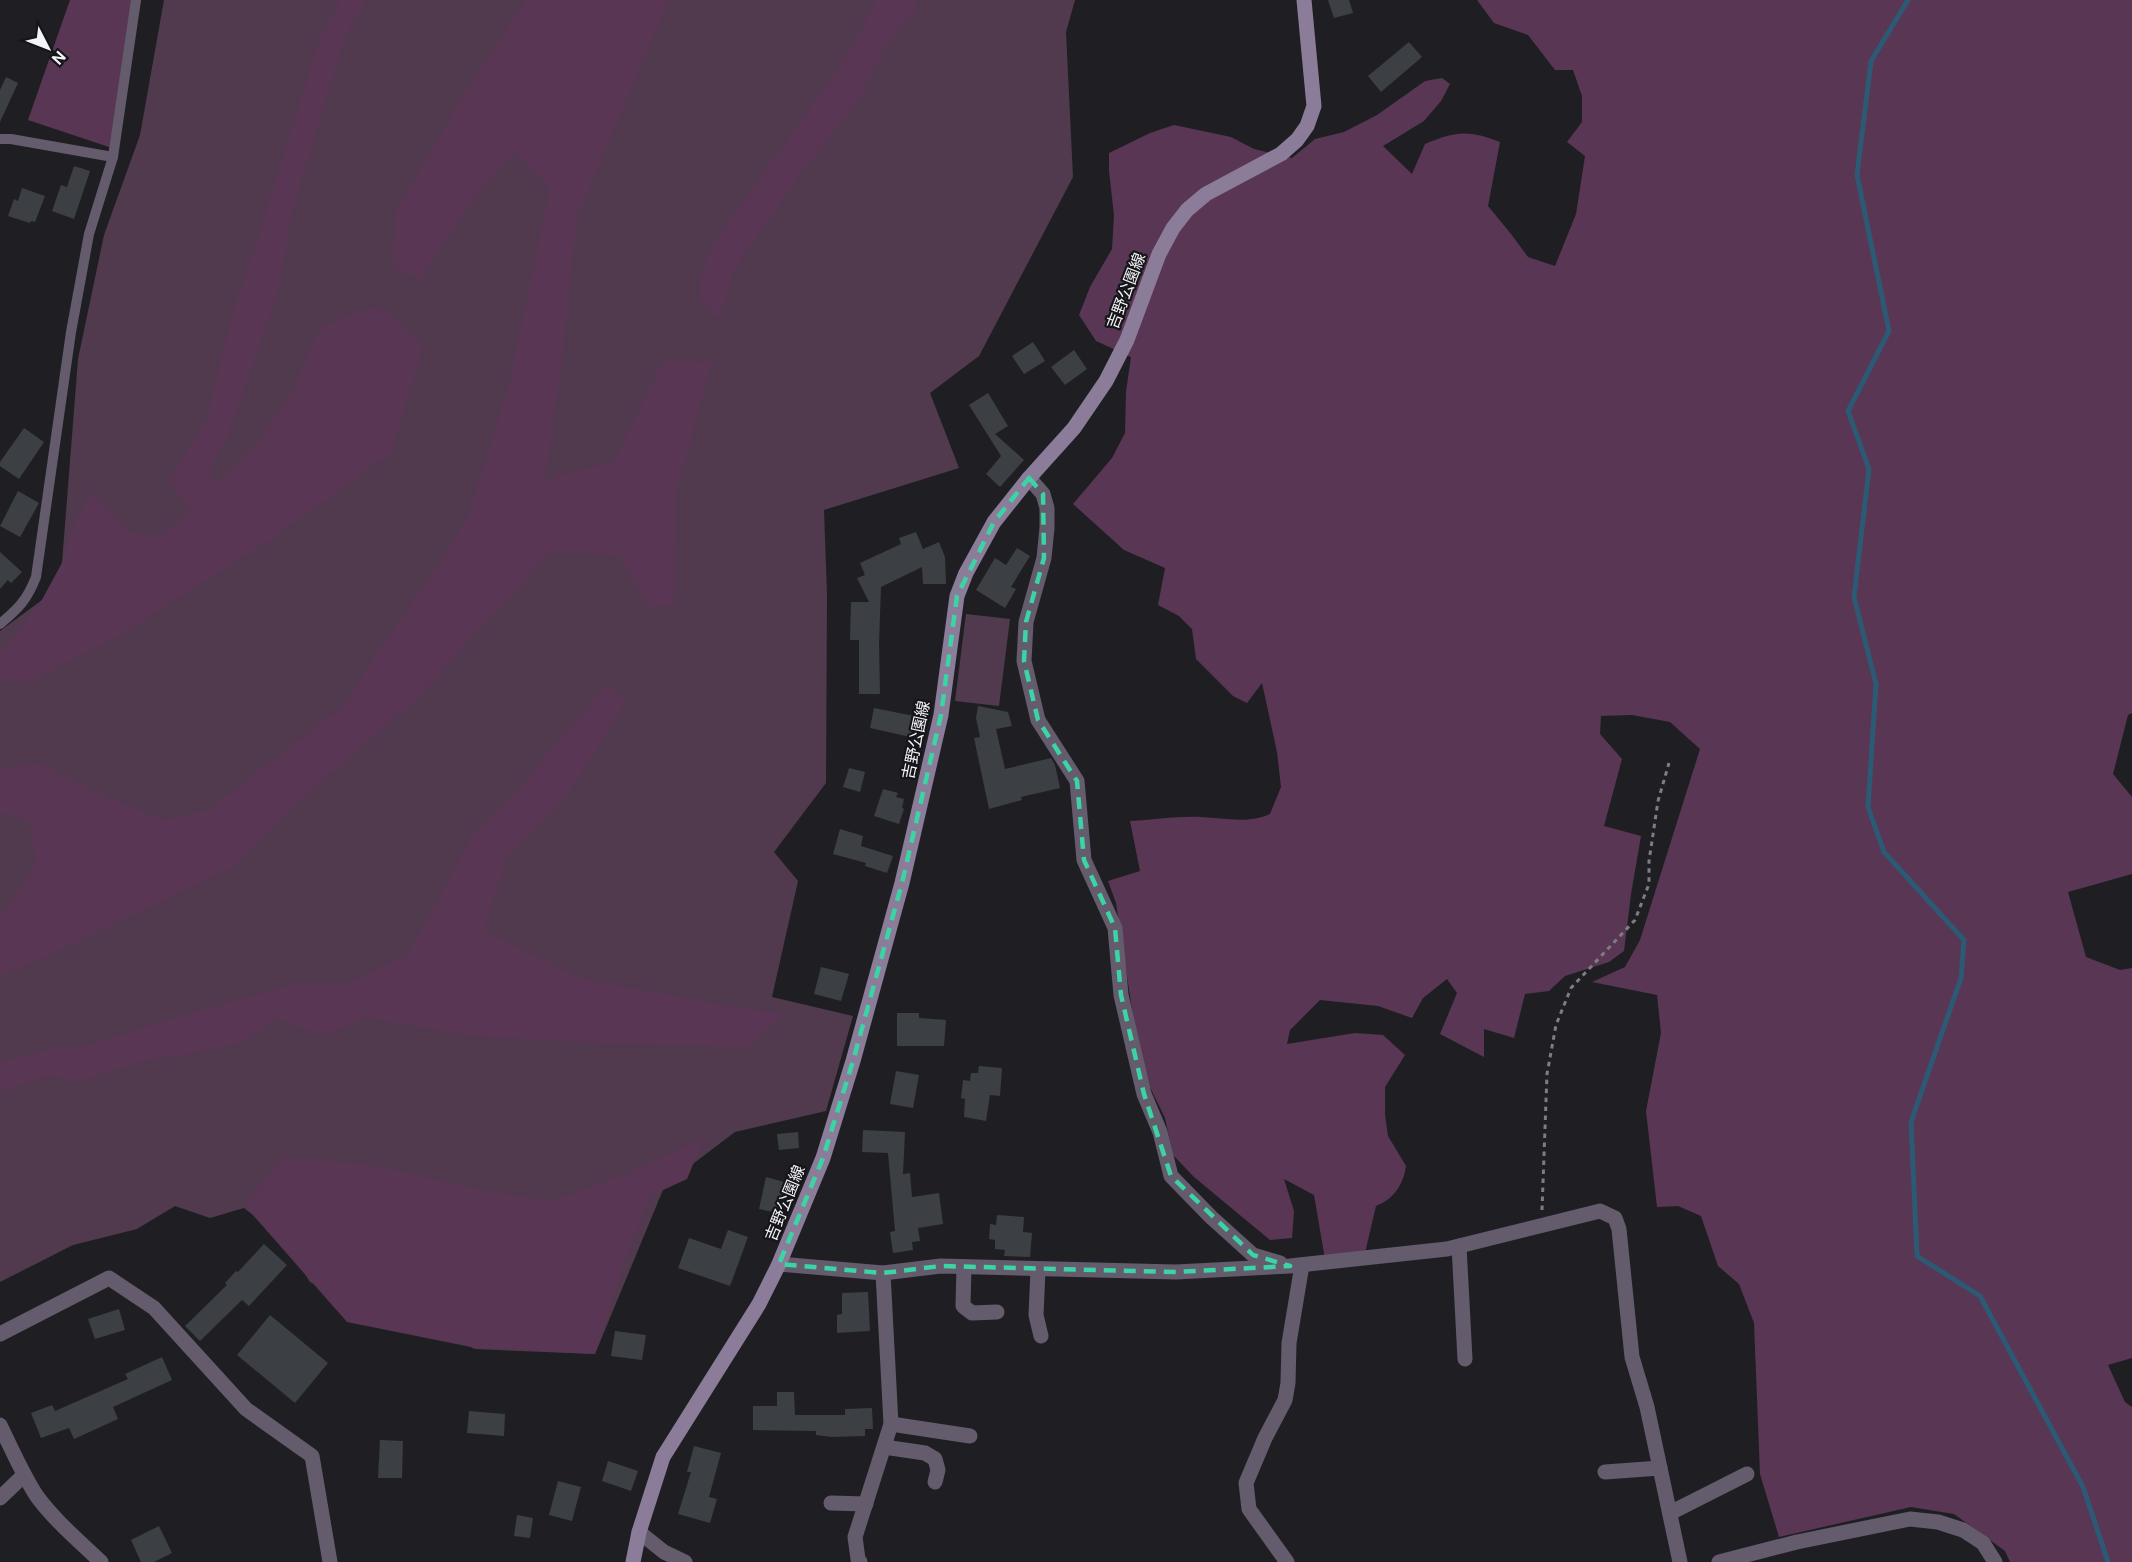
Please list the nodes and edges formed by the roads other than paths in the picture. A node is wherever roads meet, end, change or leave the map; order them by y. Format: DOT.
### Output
graph roads {
  1 [pos="136,0"];
  2 [pos="1304,0"];
  3 [pos="0,140"];
  4 [pos="113,158"];
  5 [pos="1029,478"];
  6 [pos="0,624"];
  7 [pos="1459,1246"];
  8 [pos="779,1264"];
  9 [pos="1296,1265"];
  10 [pos="964,1267"];
  11 [pos="1038,1270"];
  12 [pos="883,1273"];
  13 [pos="997,1312"];
  14 [pos="0,1334"];
  15 [pos="1041,1336"];
  16 [pos="1465,1359"];
  17 [pos="891,1424"];
  18 [pos="0,1425"];
  19 [pos="970,1436"];
  20 [pos="884,1447"];
  21 [pos="1660,1468"];
  22 [pos="1605,1472"];
  23 [pos="1747,1474"];
  24 [pos="24,1476"];
  25 [pos="935,1482"];
  26 [pos="0,1498"];
  27 [pos="831,1503"];
  28 [pos="866,1504"];
  29 [pos="1670,1513"];
  30 [pos="639,1532"];
  31 [pos="100,1562"];
  32 [pos="330,1562"];
  33 [pos="633,1562"];
  34 [pos="685,1562"];
  35 [pos="860,1562"];
  36 [pos="1287,1562"];
  37 [pos="1680,1562"];
  38 [pos="1719,1562"];
  39 [pos="1995,1562"];
  1 -- 4 [label="lane"];
  2 -- 5 [label="main road, 吉野公園線"];
  3 -- 4 [label="lane"];
  4 -- 6 [label="lane"];
  5 -- 8 [label="main road, 吉野公園線"];
  5 -- 9 [label="street"];
  7 -- 9 [label="street"];
  7 -- 16 [label="street"];
  7 -- 21 [label="street"];
  8 -- 12 [label="street"];
  8 -- 30 [label="main road, 吉野公園線"];
  9 -- 11 [label="street"];
  9 -- 36 [label="street"];
  10 -- 11 [label="street"];
  10 -- 12 [label="street"];
  10 -- 13 [label="street"];
  11 -- 15 [label="street"];
  12 -- 17 [label="street"];
  14 -- 32 [label="street"];
  17 -- 19 [label="street"];
  17 -- 20 [label="street"];
  18 -- 24 [label="street"];
  20 -- 25 [label="street"];
  20 -- 28 [label="street"];
  21 -- 22 [label="street"];
  21 -- 29 [label="street"];
  23 -- 29 [label="street"];
  24 -- 26 [label="street"];
  24 -- 31 [label="street"];
  27 -- 28 [label="street"];
  28 -- 35 [label="street"];
  29 -- 37 [label="street"];
  30 -- 33 [label="main road, 吉野公園線"];
  30 -- 34 [label="street"];
  38 -- 39 [label="street"];
}
